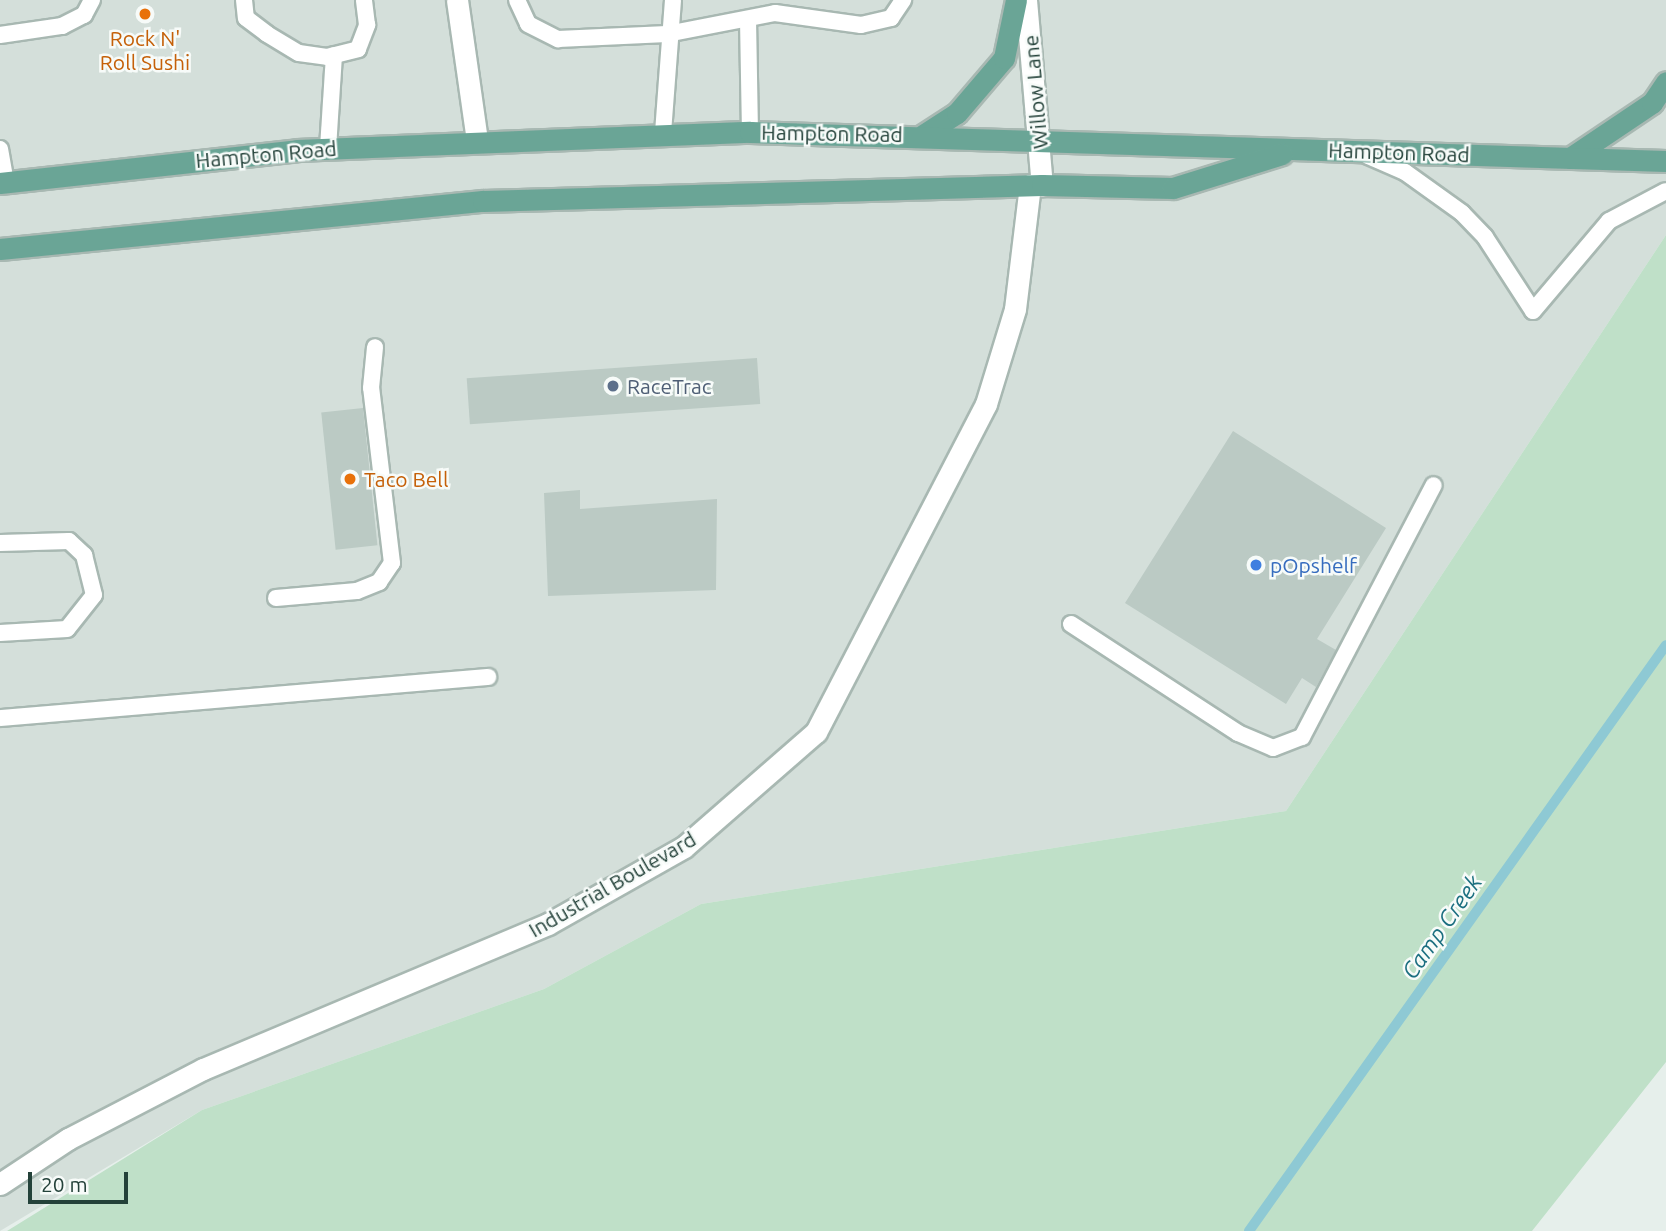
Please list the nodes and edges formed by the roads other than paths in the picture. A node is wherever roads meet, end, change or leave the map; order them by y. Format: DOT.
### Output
graph roads {
  1 [pos="92,0"];
  2 [pos="244,0"];
  3 [pos="364,0"];
  4 [pos="457,0"];
  5 [pos="517,0"];
  6 [pos="673,0"];
  7 [pos="903,0"];
  8 [pos="1016,0"];
  9 [pos="1026,0"];
  10 [pos="775,7"];
  11 [pos="748,19"];
  12 [pos="667,34"];
  13 [pos="0,35"];
  14 [pos="334,55"];
  15 [pos="1666,82"];
  16 [pos="750,132"];
  17 [pos="663,133"];
  18 [pos="923,135"];
  19 [pos="1039,137"];
  20 [pos="477,140"];
  21 [pos="328,148"];
  22 [pos="0,149"];
  23 [pos="1298,149"];
  24 [pos="1356,151"];
  25 [pos="1570,158"];
  26 [pos="1666,161"];
  27 [pos="3,183"];
  28 [pos="1036,185"];
  29 [pos="1666,191"];
  30 [pos="0,249"];
  31 [pos="375,347"];
  32 [pos="1434,485"];
  33 [pos="0,543"];
  34 [pos="275,598"];
  35 [pos="1071,624"];
  36 [pos="0,633"];
  37 [pos="488,677"];
  38 [pos="0,718"];
  39 [pos="0,1184"];
  1 -- 13 [label="lane"];
  2 -- 14 [label="lane"];
  3 -- 14 [label="lane"];
  4 -- 20 [label="street"];
  5 -- 12 [label="lane"];
  6 -- 12 [label="lane"];
  7 -- 10 [label="lane"];
  8 -- 18 [label="main road"];
  9 -- 19 [label="street, Willow Lane"];
  10 -- 11 [label="lane"];
  11 -- 12 [label="lane"];
  11 -- 16 [label="lane"];
  12 -- 17 [label="lane"];
  14 -- 21 [label="lane"];
  15 -- 25 [label="main road"];
  16 -- 17 [label="main road, Hampton Road"];
  16 -- 18 [label="main road, Hampton Road"];
  17 -- 20 [label="main road, Hampton Road"];
  18 -- 19 [label="main road, Hampton Road"];
  19 -- 23 [label="main road, Hampton Road"];
  19 -- 28 [label="street, Willow Lane"];
  20 -- 21 [label="main road, Hampton Road"];
  21 -- 27 [label="main road, Hampton Road"];
  22 -- 27 [label="lane"];
  23 -- 24 [label="main road, Hampton Road"];
  23 -- 28 [label="main road"];
  24 -- 25 [label="main road, Hampton Road"];
  24 -- 29 [label="lane"];
  25 -- 26 [label="main road, Hampton Road"];
  28 -- 30 [label="main road"];
  28 -- 39 [label="street, Industrial Boulevard"];
  31 -- 34 [label="lane"];
  32 -- 35 [label="lane"];
  33 -- 36 [label="lane"];
  37 -- 38 [label="lane"];
}
